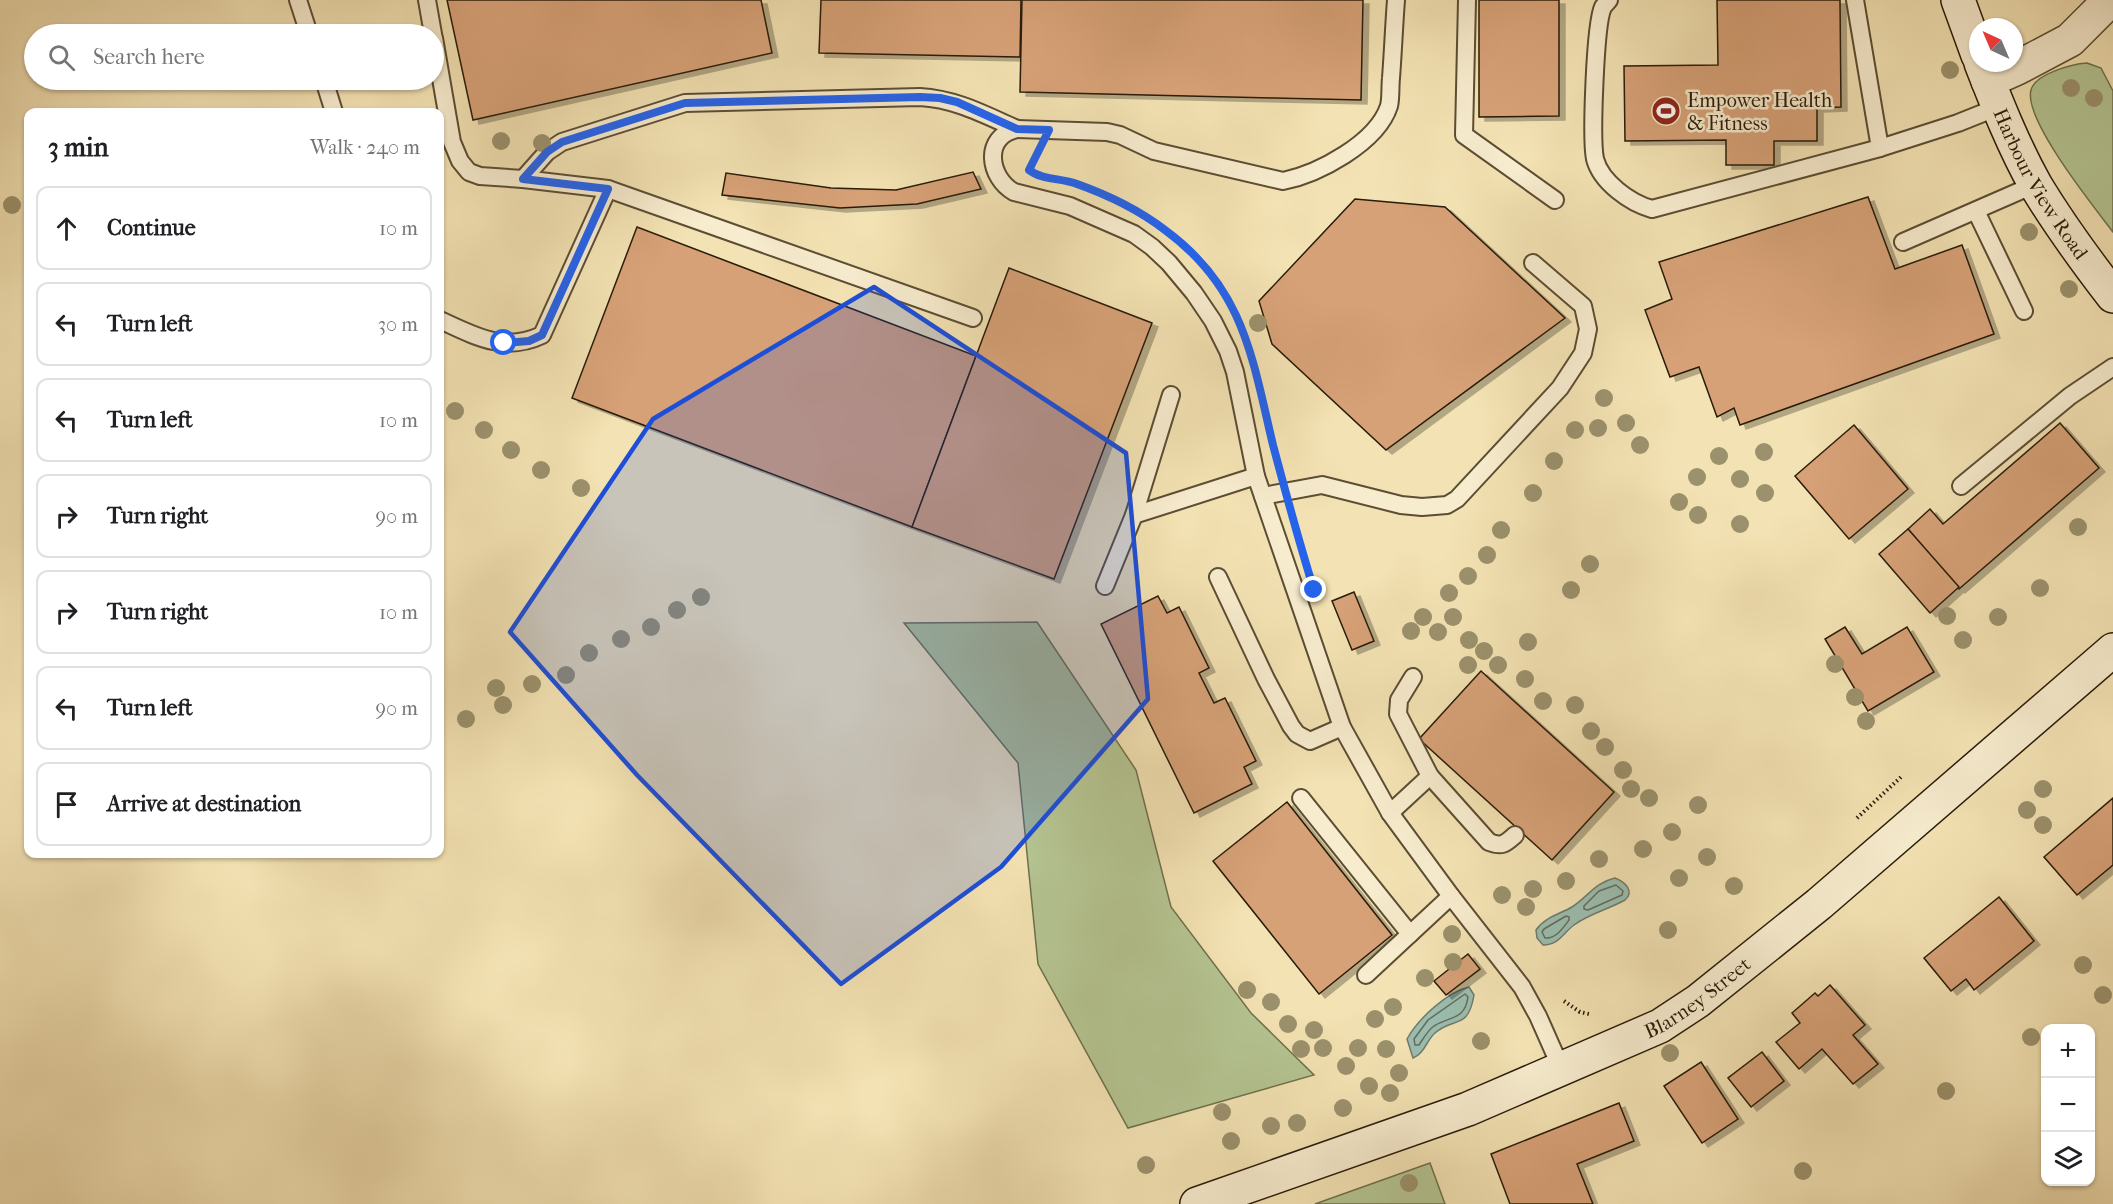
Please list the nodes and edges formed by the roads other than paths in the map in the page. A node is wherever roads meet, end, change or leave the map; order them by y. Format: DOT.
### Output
graph roads {
  1 [pos="298,0"];
  2 [pos="427,0"];
  3 [pos="1396,0"];
  4 [pos="1467,0"];
  5 [pos="1609,0"];
  6 [pos="1855,0"];
  7 [pos="1958,0"];
  8 [pos="2110,0"];
  9 [pos="2113,21"];
  10 [pos="306,24"];
  11 [pos="431,24"];
  12 [pos="1986,76"];
  13 [pos="327,90"];
  14 [pos="443,90"];
  15 [pos="333,108"];
  16 [pos="1017,129"];
  17 [pos="1880,148"];
  18 [pos="523,179"];
  19 [pos="2036,184"];
  20 [pos="608,189"];
  21 [pos="1555,200"];
  22 [pos="1977,211"];
  23 [pos="1903,242"];
  24 [pos="1533,263"];
  25 [pos="2113,296"];
  26 [pos="2024,311"];
  27 [pos="973,318"];
  28 [pos="444,322"];
  29 [pos="2113,367"];
  30 [pos="1171,395"];
  31 [pos="1256,477"];
  32 [pos="1961,486"];
  33 [pos="1263,496"];
  34 [pos="1134,516"];
  35 [pos="1218,577"];
  36 [pos="1105,586"];
  37 [pos="2113,650"];
  38 [pos="1413,677"];
  39 [pos="1342,727"];
  40 [pos="1430,776"];
  41 [pos="1301,798"];
  42 [pos="1390,813"];
  43 [pos="1515,835"];
  44 [pos="1451,896"];
  45 [pos="1410,934"];
  46 [pos="1366,975"];
  47 [pos="1561,1068"];
  48 [pos="1197,1204"];
  1 -- 10 [label="lane"];
  2 -- 11 [label="lane"];
  3 -- 16 [label="lane"];
  4 -- 21 [label="lane"];
  5 -- 17 [label="lane"];
  6 -- 17 [label="lane"];
  7 -- 12 [label="street, Harbour View Road"];
  8 -- 9 [label="street"];
  8 -- 12 [label="street"];
  12 -- 17 [label="lane"];
  12 -- 19 [label="street, Harbour View Road"];
  13 -- 15 [label="lane"];
  14 -- 18 [label="lane"];
  16 -- 18 [label="lane"];
  16 -- 31 [label="lane"];
  18 -- 20 [label="lane"];
  19 -- 22 [label="lane"];
  19 -- 25 [label="street, Harbour View Road"];
  20 -- 27 [label="lane"];
  20 -- 28 [label="lane"];
  22 -- 23 [label="lane"];
  22 -- 26 [label="lane"];
  24 -- 33 [label="lane"];
  29 -- 32 [label="lane"];
  30 -- 34 [label="lane"];
  31 -- 33 [label="lane"];
  31 -- 34 [label="lane"];
  33 -- 39 [label="lane"];
  34 -- 36 [label="lane"];
  35 -- 39 [label="lane"];
  37 -- 47 [label="street, Blarney Street"];
  38 -- 40 [label="lane"];
  39 -- 42 [label="lane"];
  40 -- 42 [label="lane"];
  40 -- 43 [label="lane"];
  41 -- 45 [label="lane"];
  42 -- 44 [label="lane"];
  44 -- 45 [label="lane"];
  44 -- 47 [label="lane"];
  45 -- 46 [label="lane"];
  47 -- 48 [label="street, Blarney Street"];
}
